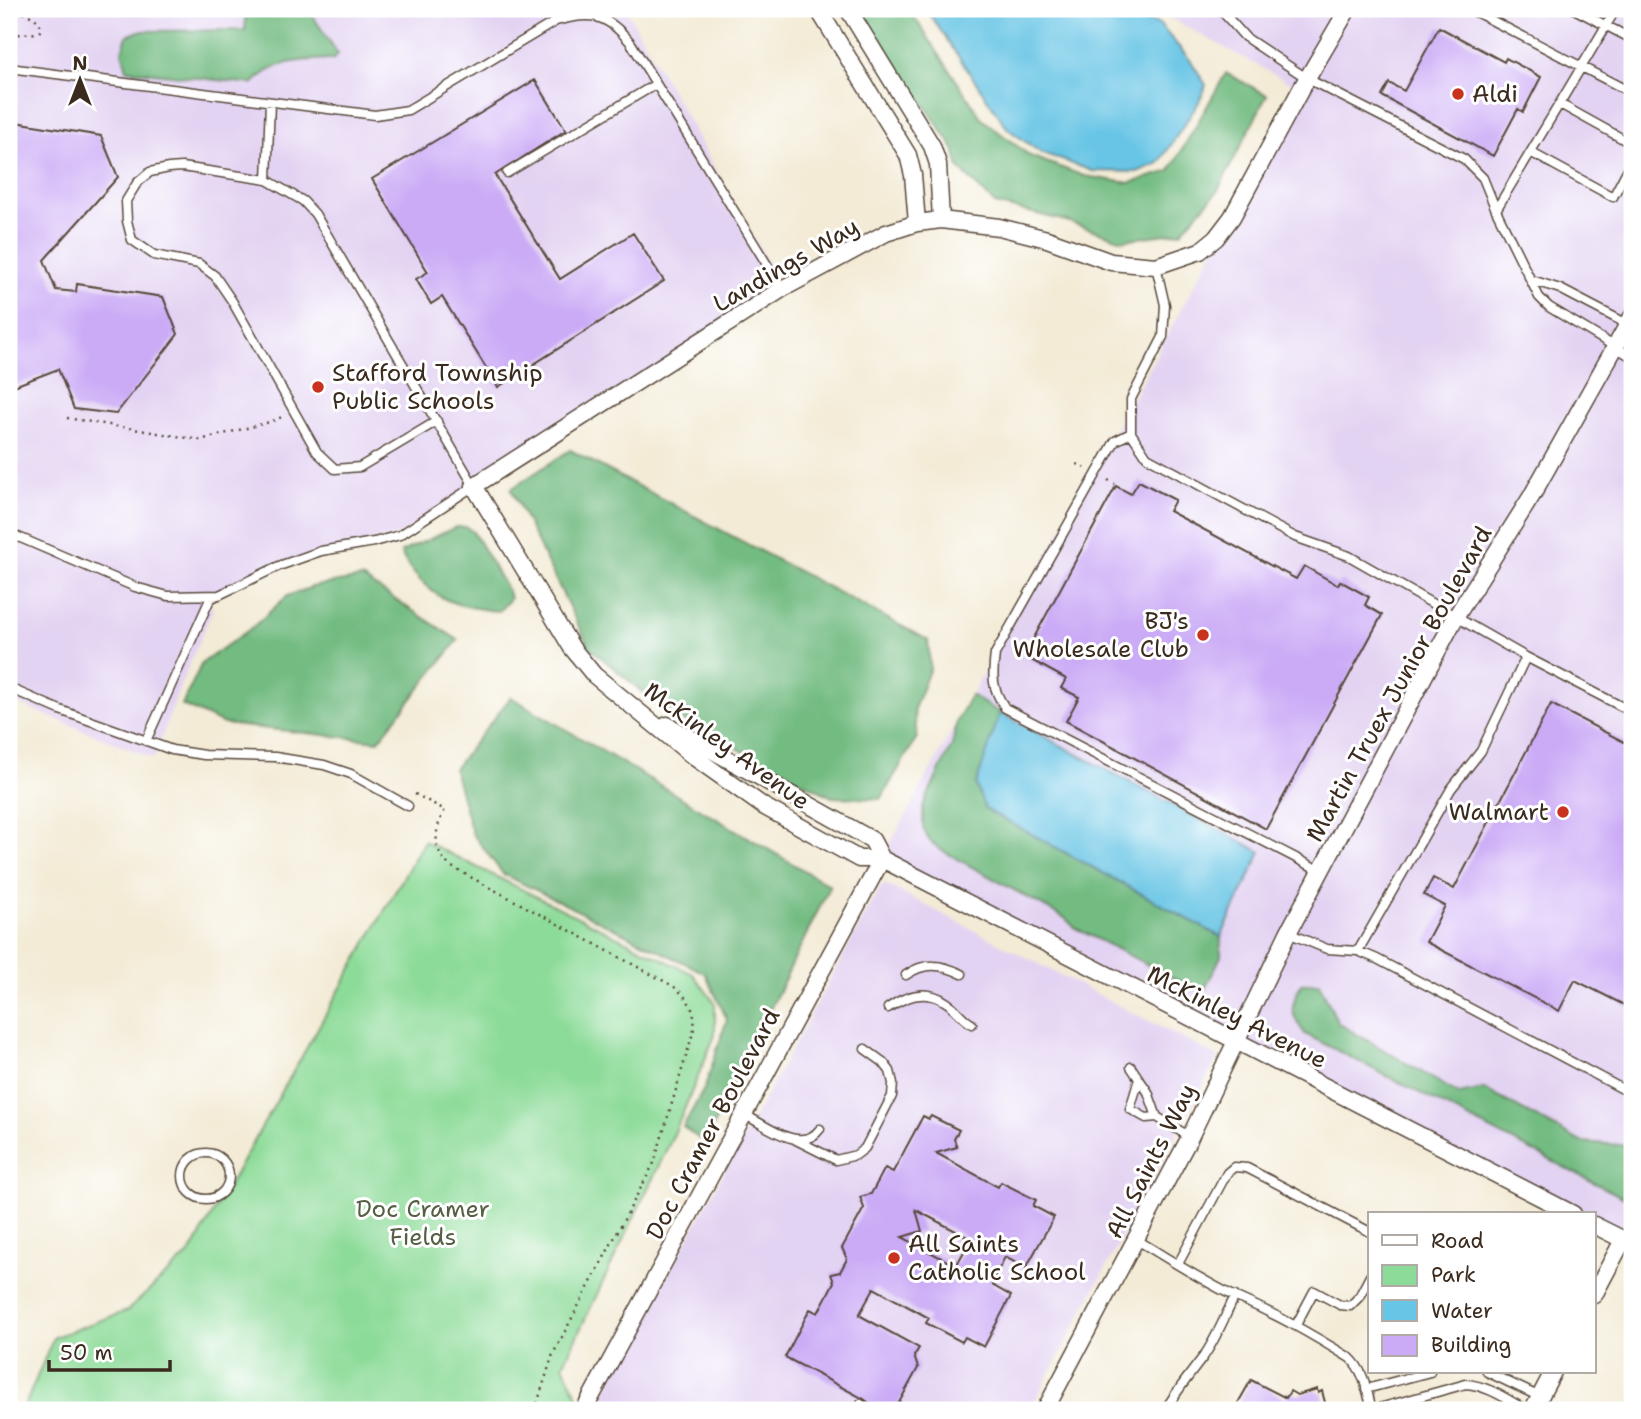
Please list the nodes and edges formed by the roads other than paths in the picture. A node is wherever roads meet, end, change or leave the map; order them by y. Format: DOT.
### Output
graph roads {
  1 [pos="818,9"];
  2 [pos="1220,9"];
  3 [pos="1348,9"];
  4 [pos="1470,9"];
  5 [pos="1574,9"];
  6 [pos="1616,9"];
  7 [pos="849,10"];
  8 [pos="828,26"];
  9 [pos="1606,26"];
  10 [pos="1632,39"];
  11 [pos="1583,66"];
  12 [pos="9,68"];
  13 [pos="1308,79"];
  14 [pos="656,84"];
  15 [pos="1632,93"];
  16 [pos="270,103"];
  17 [pos="1560,104"];
  18 [pos="1632,144"];
  19 [pos="1532,153"];
  20 [pos="1632,161"];
  21 [pos="508,173"];
  22 [pos="267,180"];
  23 [pos="1496,210"];
  24 [pos="941,220"];
  25 [pos="917,223"];
  26 [pos="1156,266"];
  27 [pos="1532,280"];
  28 [pos="782,289"];
  29 [pos="1631,323"];
  30 [pos="1616,347"];
  31 [pos="1632,357"];
  32 [pos="437,421"];
  33 [pos="1131,433"];
  34 [pos="474,486"];
  35 [pos="9,533"];
  36 [pos="219,595"];
  37 [pos="1455,618"];
  38 [pos="1526,657"];
  39 [pos="9,688"];
  40 [pos="624,700"];
  41 [pos="1632,712"];
  42 [pos="146,741"];
  43 [pos="408,806"];
  44 [pos="881,859"];
  45 [pos="1321,871"];
  46 [pos="1288,933"];
  47 [pos="1358,951"];
  48 [pos="962,974"];
  49 [pos="906,975"];
  50 [pos="887,1008"];
  51 [pos="972,1024"];
  52 [pos="1237,1043"];
  53 [pos="864,1049"];
  54 [pos="1131,1067"];
  55 [pos="1139,1079"];
  56 [pos="1632,1094"];
  57 [pos="745,1115"];
  58 [pos="1157,1117"];
  59 [pos="820,1129"];
  60 [pos="1190,1138"];
  61 [pos="796,1140"];
  62 [pos="217,1155"];
  63 [pos="1569,1212"];
  64 [pos="1596,1226"];
  65 [pos="1368,1231"];
  66 [pos="1137,1240"];
  67 [pos="1628,1242"];
  68 [pos="1178,1264"];
  69 [pos="1368,1280"];
  70 [pos="1596,1292"];
  71 [pos="1235,1296"];
  72 [pos="1296,1325"];
  73 [pos="1422,1374"];
  74 [pos="1490,1374"];
  75 [pos="1552,1374"];
  76 [pos="1366,1389"];
  77 [pos="1536,1404"];
  78 [pos="584,1410"];
  79 [pos="1045,1410"];
  80 [pos="1165,1410"];
  81 [pos="1371,1410"];
  82 [pos="1526,1410"];
  1 -- 8 [label="street"];
  2 -- 13 [label="lane"];
  3 -- 13 [label="street"];
  4 -- 11 [label="lane"];
  5 -- 9 [label="lane"];
  6 -- 9 [label="lane"];
  7 -- 8 [label="street"];
  7 -- 24 [label="street"];
  8 -- 25 [label="street"];
  9 -- 10 [label="lane"];
  9 -- 11 [label="lane"];
  11 -- 15 [label="lane"];
  11 -- 17 [label="lane"];
  12 -- 16 [label="lane"];
  13 -- 23 [label="lane"];
  13 -- 26 [label="street"];
  14 -- 16 [label="lane"];
  14 -- 21 [label="lane"];
  14 -- 28 [label="lane"];
  16 -- 22 [label="lane"];
  17 -- 18 [label="lane"];
  17 -- 19 [label="lane"];
  19 -- 20 [label="lane"];
  19 -- 23 [label="lane"];
  22 -- 32 [label="lane"];
  22 -- 32 [label="lane"];
  23 -- 27 [label="lane"];
  24 -- 25 [label="street, Landings Way"];
  24 -- 26 [label="street, Landings Way"];
  25 -- 28 [label="street, Landings Way"];
  26 -- 33 [label="lane"];
  27 -- 29 [label="lane"];
  27 -- 30 [label="lane"];
  28 -- 34 [label="street, Landings Way"];
  29 -- 30 [label="street, Martin Truex Junior Boulevard"];
  30 -- 31 [label="lane"];
  30 -- 37 [label="street, Martin Truex Junior Boulevard"];
  32 -- 34 [label="lane"];
  33 -- 37 [label="lane"];
  33 -- 45 [label="lane"];
  34 -- 36 [label="lane"];
  34 -- 40 [label="street, McKinley Avenue"];
  35 -- 36 [label="lane"];
  36 -- 42 [label="lane"];
  37 -- 38 [label="lane"];
  37 -- 45 [label="street, Martin Truex Junior Boulevard"];
  38 -- 41 [label="lane"];
  38 -- 47 [label="lane"];
  39 -- 42 [label="lane"];
  40 -- 44 [label="street, McKinley Avenue"];
  40 -- 44 [label="street, McKinley Avenue"];
  42 -- 43 [label="lane"];
  44 -- 52 [label="street, McKinley Avenue"];
  44 -- 57 [label="street, Doc Cramer Boulevard"];
  45 -- 46 [label="street, Martin Truex Junior Boulevard"];
  46 -- 47 [label="lane"];
  46 -- 52 [label="street, Martin Truex Junior Boulevard"];
  47 -- 56 [label="lane"];
  48 -- 49 [label="lane"];
  50 -- 51 [label="lane"];
  52 -- 60 [label="street, All Saints Way"];
  52 -- 63 [label="street, McKinley Avenue"];
  53 -- 61 [label="lane"];
  54 -- 55 [label="lane"];
  55 -- 58 [label="lane"];
  55 -- 58 [label="lane"];
  57 -- 61 [label="lane"];
  57 -- 78 [label="street, Doc Cramer Boulevard"];
  58 -- 60 [label="lane"];
  59 -- 61 [label="lane"];
  60 -- 66 [label="street, All Saints Way"];
  62 -- 62 [label="lane"];
  64 -- 67 [label="street"];
  65 -- 68 [label="lane"];
  66 -- 68 [label="lane"];
  66 -- 79 [label="street, All Saints Way"];
  67 -- 70 [label="street"];
  68 -- 71 [label="lane"];
  69 -- 72 [label="lane"];
  71 -- 72 [label="lane"];
  71 -- 80 [label="lane"];
  72 -- 76 [label="lane"];
  73 -- 76 [label="lane"];
  74 -- 77 [label="lane"];
  75 -- 77 [label="street"];
  76 -- 81 [label="lane"];
  81 -- 82 [label="lane"];
}
